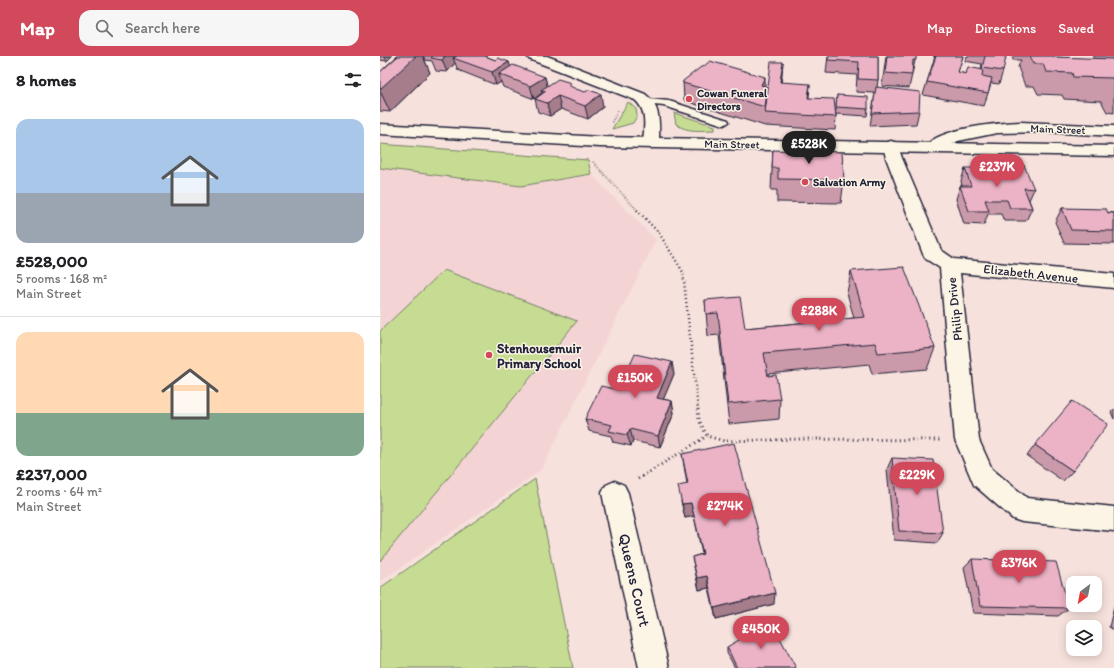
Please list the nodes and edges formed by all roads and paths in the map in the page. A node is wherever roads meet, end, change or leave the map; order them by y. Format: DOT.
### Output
graph roads {
  1 [pos="534,56"];
  2 [pos="574,56"];
  3 [pos="563,67"];
  4 [pos="628,92"];
  5 [pos="648,102"];
  6 [pos="724,122"];
  7 [pos="380,129"];
  8 [pos="1114,131"];
  9 [pos="600,142"];
  10 [pos="651,143"];
  11 [pos="891,146"];
  12 [pos="933,147"];
  13 [pos="1114,151"];
  14 [pos="949,265"];
  15 [pos="1114,281"];
  16 [pos="707,436"];
  17 [pos="967,440"];
  18 [pos="615,493"];
  19 [pos="1114,518"];
  20 [pos="654,668"];
  1 -- 3 [label="street, Main Street"];
  2 -- 3 [label="street"];
  3 -- 4 [label="street, Main Street"];
  4 -- 5 [label="street, Main Street"];
  4 -- 9 [label="path"];
  5 -- 6 [label="lane, Main Street"];
  5 -- 10 [label="street"];
  7 -- 9 [label="street, Main Street"];
  8 -- 12 [label="street, Main Street"];
  9 -- 10 [label="street, Main Street"];
  9 -- 16 [label="path"];
  10 -- 11 [label="street, Main Street"];
  11 -- 12 [label="street, Main Street"];
  11 -- 14 [label="street, Philip Drive"];
  12 -- 13 [label="street, Main Street"];
  14 -- 15 [label="street, Elizabeth Avenue"];
  14 -- 17 [label="street, Philip Drive"];
  16 -- 17 [label="path"];
  16 -- 18 [label="path"];
  17 -- 19 [label="street, Philip Drive"];
  18 -- 20 [label="street, Queens Court"];
}
